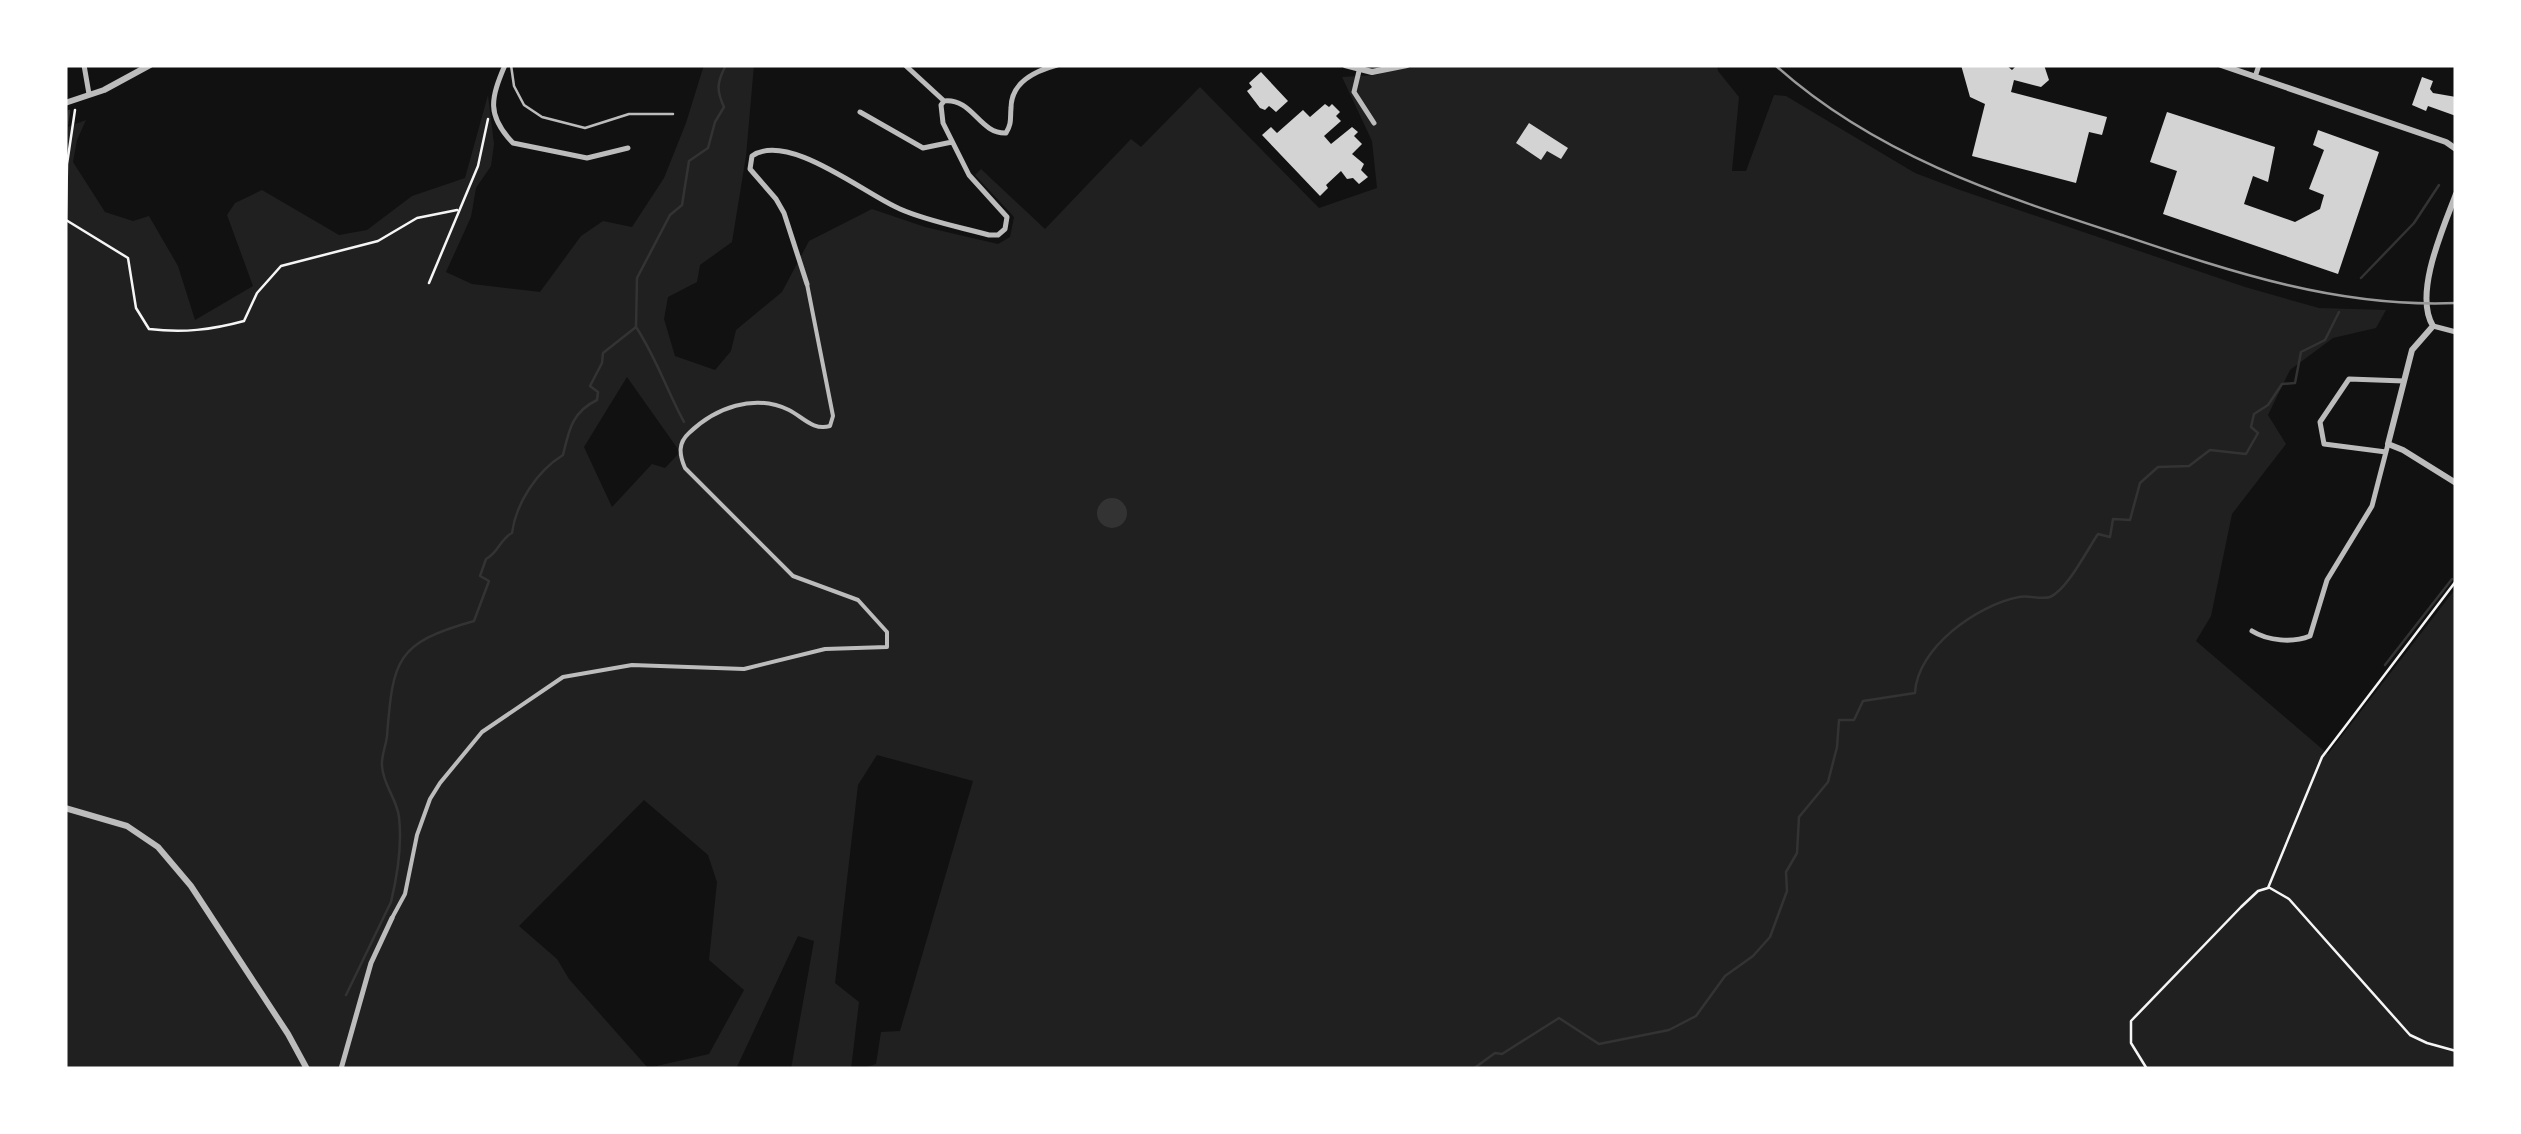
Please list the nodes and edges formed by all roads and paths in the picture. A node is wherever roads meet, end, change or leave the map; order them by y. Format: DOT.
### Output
graph roads {
  1 [pos="84,65"];
  2 [pos="150,65"];
  3 [pos="508,65"];
  4 [pos="904,65"];
  5 [pos="1057,65"];
  6 [pos="1345,65"];
  7 [pos="1407,65"];
  8 [pos="2221,65"];
  9 [pos="2259,65"];
  10 [pos="1359,71"];
  11 [pos="2255,77"];
  12 [pos="90,96"];
  13 [pos="944,100"];
  14 [pos="70,102"];
  15 [pos="860,112"];
  16 [pos="673,114"];
  17 [pos="489,115"];
  18 [pos="1374,123"];
  19 [pos="2456,138"];
  20 [pos="952,142"];
  21 [pos="2446,142"];
  22 [pos="628,148"];
  23 [pos="2456,149"];
  24 [pos="2456,194"];
  25 [pos="457,210"];
  26 [pos="428,282"];
  27 [pos="808,284"];
  28 [pos="2433,326"];
  29 [pos="2456,332"];
  30 [pos="2404,380"];
  31 [pos="2387,448"];
  32 [pos="2456,483"];
  33 [pos="2456,581"];
  34 [pos="2252,631"];
  35 [pos="65,808"];
  36 [pos="2268,888"];
  37 [pos="392,918"];
  38 [pos="2456,1051"];
  39 [pos="307,1069"];
  40 [pos="341,1069"];
  41 [pos="2146,1069"];
  1 -- 12 [label="street"];
  2 -- 12 [label="street"];
  3 -- 16 [label="lane"];
  3 -- 22 [label="street"];
  4 -- 13 [label="street"];
  5 -- 13 [label="street"];
  6 -- 10 [label="street"];
  7 -- 10 [label="street"];
  8 -- 11 [label="street"];
  9 -- 11 [label="street"];
  10 -- 18 [label="street"];
  11 -- 21 [label="street"];
  12 -- 14 [label="street"];
  13 -- 20 [label="street"];
  14 -- 25 [label="path"];
  15 -- 20 [label="street"];
  17 -- 25 [label="path"];
  19 -- 21 [label="street"];
  20 -- 27 [label="street"];
  21 -- 23 [label="street"];
  24 -- 28 [label="street"];
  25 -- 26 [label="path"];
  27 -- 37 [label="street"];
  28 -- 29 [label="street"];
  28 -- 30 [label="street"];
  30 -- 31 [label="street"];
  30 -- 31 [label="street"];
  31 -- 32 [label="street"];
  31 -- 34 [label="street"];
  33 -- 36 [label="path"];
  35 -- 39 [label="street"];
  36 -- 38 [label="path"];
  36 -- 41 [label="path"];
  37 -- 40 [label="street"];
}
